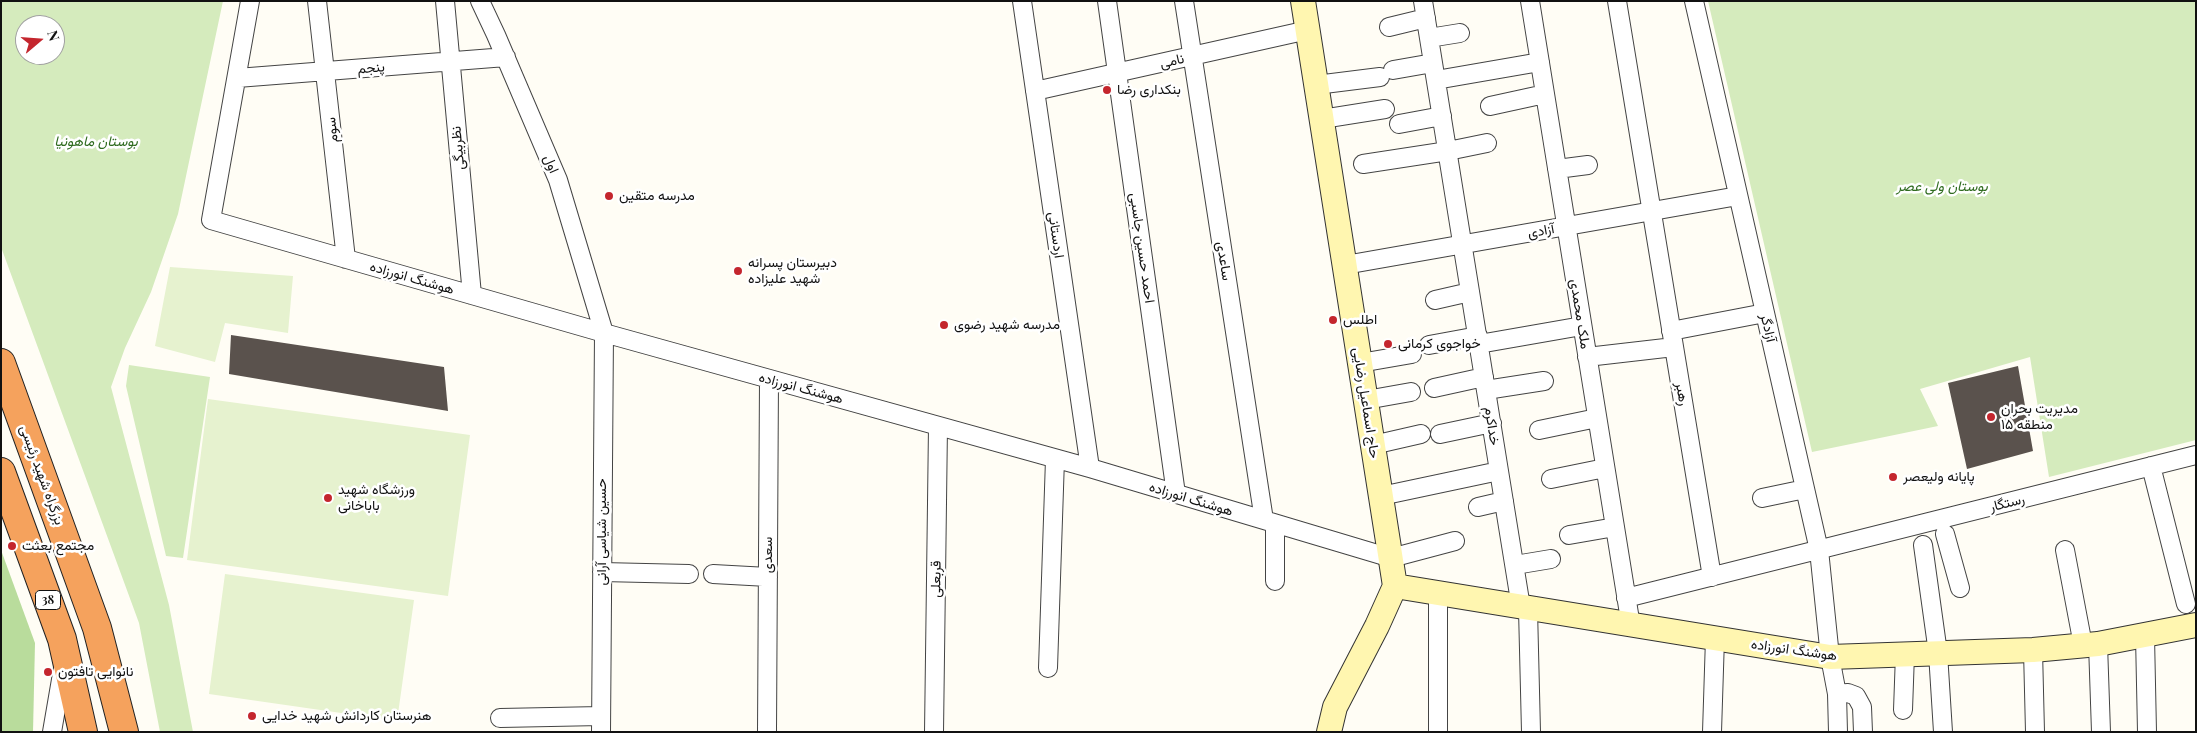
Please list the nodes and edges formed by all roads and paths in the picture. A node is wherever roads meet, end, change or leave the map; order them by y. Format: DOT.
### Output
graph roads {
  1 [pos="250,1"];
  2 [pos="317,1"];
  3 [pos="444,1"];
  4 [pos="480,1"];
  5 [pos="1022,1"];
  6 [pos="1107,1"];
  7 [pos="1184,1"];
  8 [pos="1303,1"];
  9 [pos="1530,1"];
  10 [pos="1617,1"];
  11 [pos="1694,1"];
  12 [pos="1425,10"];
  13 [pos="1389,27"];
  14 [pos="1308,30"];
  15 [pos="1460,33"];
  16 [pos="1429,38"];
  17 [pos="1192,56"];
  18 [pos="506,57"];
  19 [pos="450,60"];
  20 [pos="1540,62"];
  21 [pos="1435,71"];
  22 [pos="325,72"];
  23 [pos="1117,73"];
  24 [pos="237,78"];
  25 [pos="1316,85"];
  26 [pos="1035,91"];
  27 [pos="1545,94"];
  28 [pos="1490,106"];
  29 [pos="1386,109"];
  30 [pos="1442,116"];
  31 [pos="1322,119"];
  32 [pos="1398,124"];
  33 [pos="1487,143"];
  34 [pos="1448,151"];
  35 [pos="1363,164"];
  36 [pos="1588,165"];
  37 [pos="1557,169"];
  38 [pos="1738,196"];
  39 [pos="1651,212"];
  40 [pos="1566,226"];
  41 [pos="1463,244"];
  42 [pos="346,259"];
  43 [pos="1345,265"];
  44 [pos="1470,292"];
  45 [pos="472,295"];
  46 [pos="1435,300"];
  47 [pos="1765,313"];
  48 [pos="1582,326"];
  49 [pos="604,333"];
  50 [pos="1673,339"];
  51 [pos="1478,340"];
  52 [pos="1429,345"];
  53 [pos="1412,354"];
  54 [pos="1587,357"];
  55 [pos="1,363"];
  56 [pos="1360,363"];
  57 [pos="769,379"];
  58 [pos="1544,382"];
  59 [pos="1485,384"];
  60 [pos="1434,388"];
  61 [pos="1410,392"];
  62 [pos="1366,400"];
  63 [pos="1597,418"];
  64 [pos="1492,423"];
  65 [pos="938,426"];
  66 [pos="1539,430"];
  67 [pos="1421,434"];
  68 [pos="1440,434"];
  69 [pos="1373,445"];
  70 [pos="2196,455"];
  71 [pos="1055,459"];
  72 [pos="2150,466"];
  73 [pos="1090,468"];
  74 [pos="1605,468"];
  75 [pos="1499,471"];
  76 [pos="1,472"];
  77 [pos="1551,479"];
  78 [pos="1805,489"];
  79 [pos="1176,494"];
  80 [pos="1381,496"];
  81 [pos="1762,498"];
  82 [pos="1504,500"];
  83 [pos="1478,507"];
  84 [pos="1270,522"];
  85 [pos="1615,526"];
  86 [pos="1945,534"];
  87 [pos="1569,535"];
  88 [pos="1456,541"];
  89 [pos="1923,545"];
  90 [pos="1819,550"];
  91 [pos="2064,550"];
  92 [pos="1951,555"];
  93 [pos="1391,558"];
  94 [pos="1551,559"];
  95 [pos="1925,563"];
  96 [pos="1514,565"];
  97 [pos="602,572"];
  98 [pos="689,574"];
  99 [pos="712,574"];
  100 [pos="768,577"];
  101 [pos="1712,577"];
  102 [pos="1275,581"];
  103 [pos="1395,586"];
  104 [pos="1960,588"];
  105 [pos="1438,594"];
  106 [pos="1626,598"];
  107 [pos="1525,608"];
  108 [pos="2191,615"];
  109 [pos="1631,626"];
  110 [pos="2145,636"];
  111 [pos="1715,638"];
  112 [pos="2091,645"];
  113 [pos="2033,650"];
  114 [pos="1938,652"];
  115 [pos="1905,654"];
  116 [pos="65,657"];
  117 [pos="1830,657"];
  118 [pos="1048,668"];
  119 [pos="1837,694"];
  120 [pos="1903,710"];
  121 [pos="507,723"];
  122 [pos="601,724"];
  123 [pos="52,732"];
  124 [pos="83,732"];
  125 [pos="124,732"];
  126 [pos="767,732"];
  127 [pos="934,732"];
  128 [pos="1329,732"];
  129 [pos="1438,732"];
  130 [pos="1531,732"];
  131 [pos="1712,732"];
  132 [pos="1838,732"];
  133 [pos="1863,732"];
  134 [pos="1943,732"];
  135 [pos="2035,732"];
  136 [pos="2101,732"];
  137 [pos="2148,732"];
  1 -- 24 [label="street"];
  2 -- 22 [label="street, سوم"];
  3 -- 19 [label="street, نظربیگی"];
  4 -- 18 [label="street, اول"];
  5 -- 26 [label="street, اردستانی"];
  6 -- 23 [label="street, احمد حسین جاسبی"];
  7 -- 17 [label="street, ساعدی"];
  8 -- 14 [label="main road, حاج اسماعیل رضایی"];
  9 -- 20 [label="street, ملک محمدی"];
  10 -- 39 [label="street, رهبر"];
  11 -- 38 [label="street, آزادگر"];
  12 -- 13 [label="street"];
  12 -- 16 [label="street, خداکرم"];
  14 -- 17 [label="street, نامی"];
  14 -- 25 [label="main road, حاج اسماعیل رضایی"];
  15 -- 16 [label="street"];
  16 -- 21 [label="street, خداکرم"];
  17 -- 23 [label="street, نامی"];
  17 -- 84 [label="street, ساعدی"];
  18 -- 19 [label="street, پنجم"];
  18 -- 49 [label="street, اول"];
  19 -- 22 [label="street, پنجم"];
  19 -- 45 [label="street, نظربیگی"];
  20 -- 21 [label="street"];
  20 -- 27 [label="street, ملک محمدی"];
  21 -- 25 [label="street"];
  21 -- 30 [label="street, خداکرم"];
  22 -- 24 [label="street, پنجم"];
  22 -- 42 [label="street, سوم"];
  23 -- 26 [label="street, نامی"];
  23 -- 79 [label="street, احمد حسین جاسبی"];
  24 -- 42 [label="street, هوشنگ انورزاده"];
  25 -- 31 [label="main road, حاج اسماعیل رضایی"];
  26 -- 73 [label="street, اردستانی"];
  27 -- 28 [label="street"];
  27 -- 37 [label="street, ملک محمدی"];
  29 -- 31 [label="street"];
  30 -- 32 [label="street"];
  30 -- 34 [label="street, خداکرم"];
  31 -- 43 [label="main road, حاج اسماعیل رضایی"];
  33 -- 34 [label="street"];
  34 -- 35 [label="street"];
  34 -- 41 [label="street, خداکرم"];
  36 -- 37 [label="street"];
  37 -- 40 [label="street, ملک محمدی"];
  38 -- 39 [label="street, آزادی"];
  38 -- 47 [label="street, آزادگر"];
  39 -- 40 [label="street, آزادی"];
  39 -- 50 [label="street, رهبر"];
  40 -- 41 [label="street, آزادی"];
  40 -- 48 [label="street, ملک محمدی"];
  41 -- 43 [label="street, آزادی"];
  41 -- 44 [label="street, خداکرم"];
  42 -- 45 [label="street, هوشنگ انورزاده"];
  43 -- 56 [label="main road, حاج اسماعیل رضایی"];
  44 -- 46 [label="street"];
  44 -- 51 [label="street, خداکرم"];
  45 -- 49 [label="street, هوشنگ انورزاده"];
  47 -- 50 [label="street"];
  47 -- 78 [label="street, آزادگر"];
  48 -- 51 [label="street"];
  48 -- 54 [label="street, ملک محمدی"];
  49 -- 57 [label="street, هوشنگ انورزاده"];
  49 -- 97 [label="street, حسین شیاسی آرانی"];
  50 -- 54 [label="street"];
  50 -- 101 [label="street, رهبر"];
  51 -- 52 [label="street"];
  51 -- 59 [label="street, خداکرم"];
  53 -- 56 [label="street"];
  54 -- 63 [label="street, ملک محمدی"];
  55 -- 125 [label="highway, بزرگراه شهید رئیسی"];
  56 -- 62 [label="main road, حاج اسماعیل رضایی"];
  57 -- 65 [label="street, هوشنگ انورزاده"];
  57 -- 100 [label="street, سعدی"];
  58 -- 59 [label="street"];
  59 -- 60 [label="street"];
  59 -- 64 [label="street, خداکرم"];
  61 -- 62 [label="street"];
  62 -- 69 [label="main road, حاج اسماعیل رضایی"];
  63 -- 66 [label="street"];
  63 -- 74 [label="street, ملک محمدی"];
  64 -- 68 [label="street"];
  64 -- 75 [label="street, خداکرم"];
  65 -- 71 [label="street, هوشنگ انورزاده"];
  65 -- 127 [label="street, قربعلی"];
  67 -- 69 [label="street"];
  69 -- 80 [label="main road, حاج اسماعیل رضایی"];
  70 -- 72 [label="street, رستگار"];
  71 -- 73 [label="street, هوشنگ انورزاده"];
  71 -- 118 [label="street"];
  72 -- 90 [label="street, رستگار"];
  72 -- 108 [label="street"];
  73 -- 79 [label="street, هوشنگ انورزاده"];
  74 -- 77 [label="street"];
  74 -- 85 [label="street, ملک محمدی"];
  75 -- 80 [label="street"];
  75 -- 82 [label="street, خداکرم"];
  76 -- 116 [label="highway, 38"];
  78 -- 81 [label="street"];
  78 -- 90 [label="street, آزادگر"];
  79 -- 84 [label="street, هوشنگ انورزاده"];
  80 -- 93 [label="main road, حاج اسماعیل رضایی"];
  82 -- 83 [label="street"];
  82 -- 96 [label="street, خداکرم"];
  84 -- 93 [label="street, هوشنگ انورزاده"];
  84 -- 102 [label="street, ساعدی"];
  85 -- 87 [label="street"];
  85 -- 106 [label="street, ملک محمدی"];
  86 -- 92 [label="street"];
  88 -- 93 [label="street"];
  89 -- 95 [label="street"];
  90 -- 101 [label="street, رستگار"];
  90 -- 117 [label="street, آزادگر"];
  91 -- 112 [label="street"];
  92 -- 95 [label="street"];
  92 -- 104 [label="street"];
  93 -- 103 [label="main road, حاج اسماعیل رضایی"];
  94 -- 96 [label="street"];
  95 -- 114 [label="street"];
  96 -- 107 [label="street, خداکرم"];
  97 -- 98 [label="street"];
  97 -- 122 [label="street, حسین شیاسی آرانی"];
  99 -- 100 [label="street"];
  100 -- 126 [label="street, سعدی"];
  101 -- 106 [label="street, رستگار"];
  103 -- 105 [label="main road, هوشنگ انورزاده"];
  103 -- 128 [label="main road"];
  105 -- 107 [label="main road, هوشنگ انورزاده"];
  105 -- 129 [label="street"];
  106 -- 109 [label="street, ملک محمدی"];
  107 -- 109 [label="main road, هوشنگ انورزاده"];
  107 -- 130 [label="street, خداکرم"];
  108 -- 110 [label="main road, هوشنگ انورزاده"];
  109 -- 111 [label="main road, هوشنگ انورزاده"];
  110 -- 112 [label="main road, هوشنگ انورزاده"];
  110 -- 137 [label="street"];
  111 -- 117 [label="main road, هوشنگ انورزاده"];
  111 -- 131 [label="street"];
  112 -- 113 [label="main road, هوشنگ انورزاده"];
  112 -- 136 [label="street"];
  113 -- 114 [label="main road, هوشنگ انورزاده"];
  113 -- 135 [label="street"];
  114 -- 115 [label="main road, هوشنگ انورزاده"];
  114 -- 134 [label="street"];
  115 -- 117 [label="main road, هوشنگ انورزاده"];
  115 -- 120 [label="street"];
  116 -- 123 [label="street"];
  116 -- 124 [label="highway, 38"];
  117 -- 119 [label="street, آزادگر"];
  119 -- 132 [label="street, آزادگر"];
  119 -- 133 [label="street"];
  121 -- 122 [label="street"];
}
